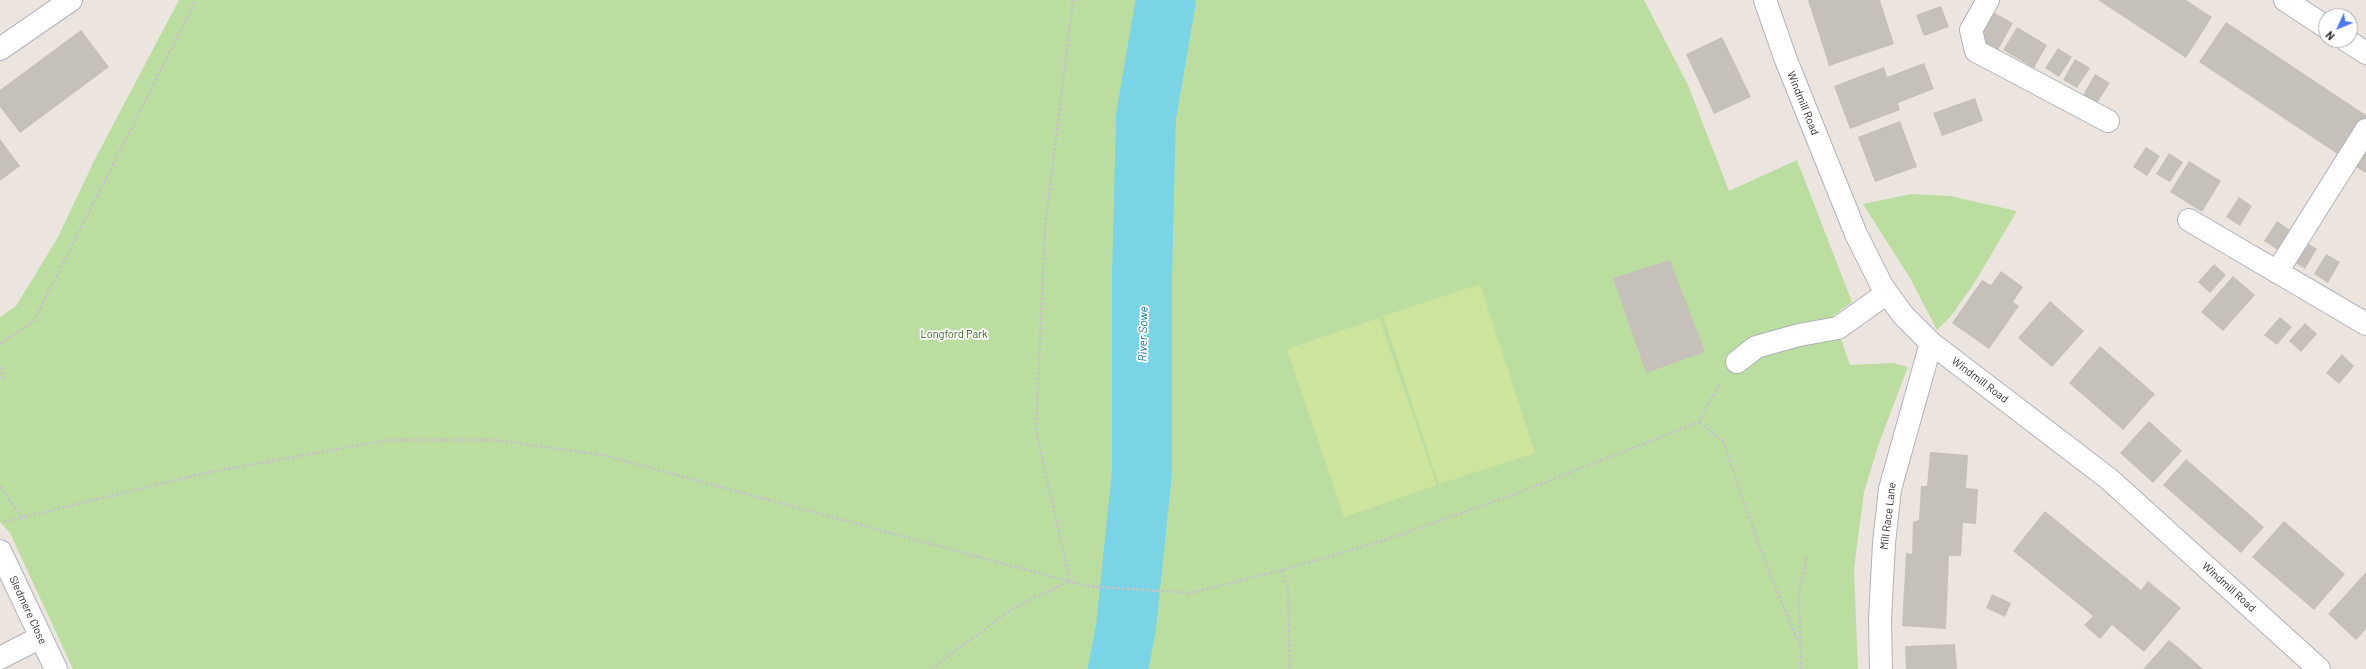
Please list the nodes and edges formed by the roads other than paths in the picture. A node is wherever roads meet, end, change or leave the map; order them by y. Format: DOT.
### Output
graph roads {
  1 [pos="71,0"];
  2 [pos="1766,0"];
  3 [pos="1988,0"];
  4 [pos="2285,0"];
  5 [pos="2318,22"];
  6 [pos="0,49"];
  7 [pos="2108,121"];
  8 [pos="2366,130"];
  9 [pos="2189,220"];
  10 [pos="2277,272"];
  11 [pos="1887,293"];
  12 [pos="2366,324"];
  13 [pos="1931,343"];
  14 [pos="1737,362"];
  15 [pos="0,551"];
  16 [pos="41,637"];
  17 [pos="0,658"];
  18 [pos="56,669"];
  19 [pos="1881,669"];
  20 [pos="2319,669"];
  1 -- 6 [label="street"];
  2 -- 11 [label="street, Windmill Road"];
  3 -- 7 [label="street"];
  4 -- 5 [label="street"];
  8 -- 10 [label="street"];
  9 -- 10 [label="street"];
  10 -- 12 [label="street"];
  11 -- 13 [label="street, Windmill Road"];
  11 -- 14 [label="street"];
  13 -- 19 [label="street, Mill Race Lane"];
  13 -- 20 [label="street, Windmill Road"];
  15 -- 16 [label="street, Sledmere Close"];
  16 -- 17 [label="street"];
  16 -- 18 [label="street, Sledmere Close"];
}
